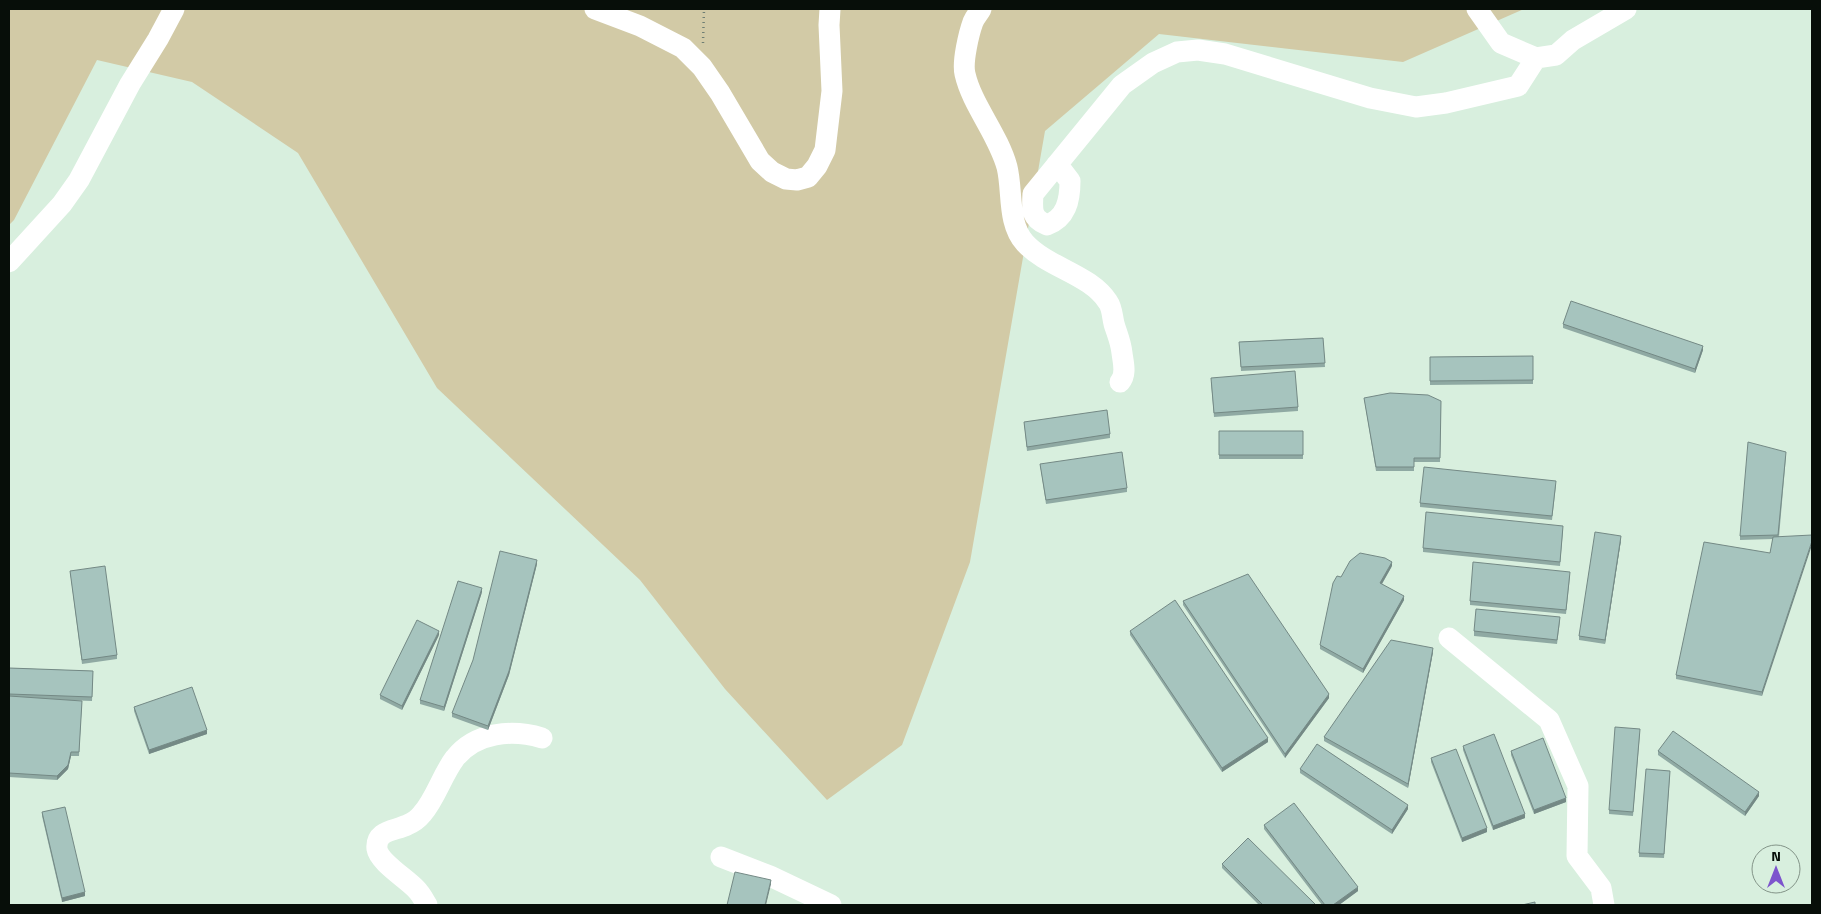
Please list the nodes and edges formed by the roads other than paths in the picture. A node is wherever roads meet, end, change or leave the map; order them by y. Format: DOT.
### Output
graph roads {
  1 [pos="174,9"];
  2 [pos="595,9"];
  3 [pos="830,9"];
  4 [pos="981,9"];
  5 [pos="1477,9"];
  6 [pos="1620,10"];
  7 [pos="1536,58"];
  8 [pos="1058,164"];
  9 [pos="9,262"];
  10 [pos="1120,382"];
  11 [pos="1449,638"];
  12 [pos="542,738"];
  13 [pos="721,857"];
  14 [pos="427,905"];
  15 [pos="831,905"];
  16 [pos="1604,905"];
  1 -- 9 [label="street"];
  2 -- 3 [label="street"];
  4 -- 10 [label="street"];
  5 -- 7 [label="street"];
  6 -- 7 [label="street"];
  7 -- 8 [label="street"];
  11 -- 16 [label="street"];
  12 -- 14 [label="street"];
  13 -- 15 [label="street"];
}
